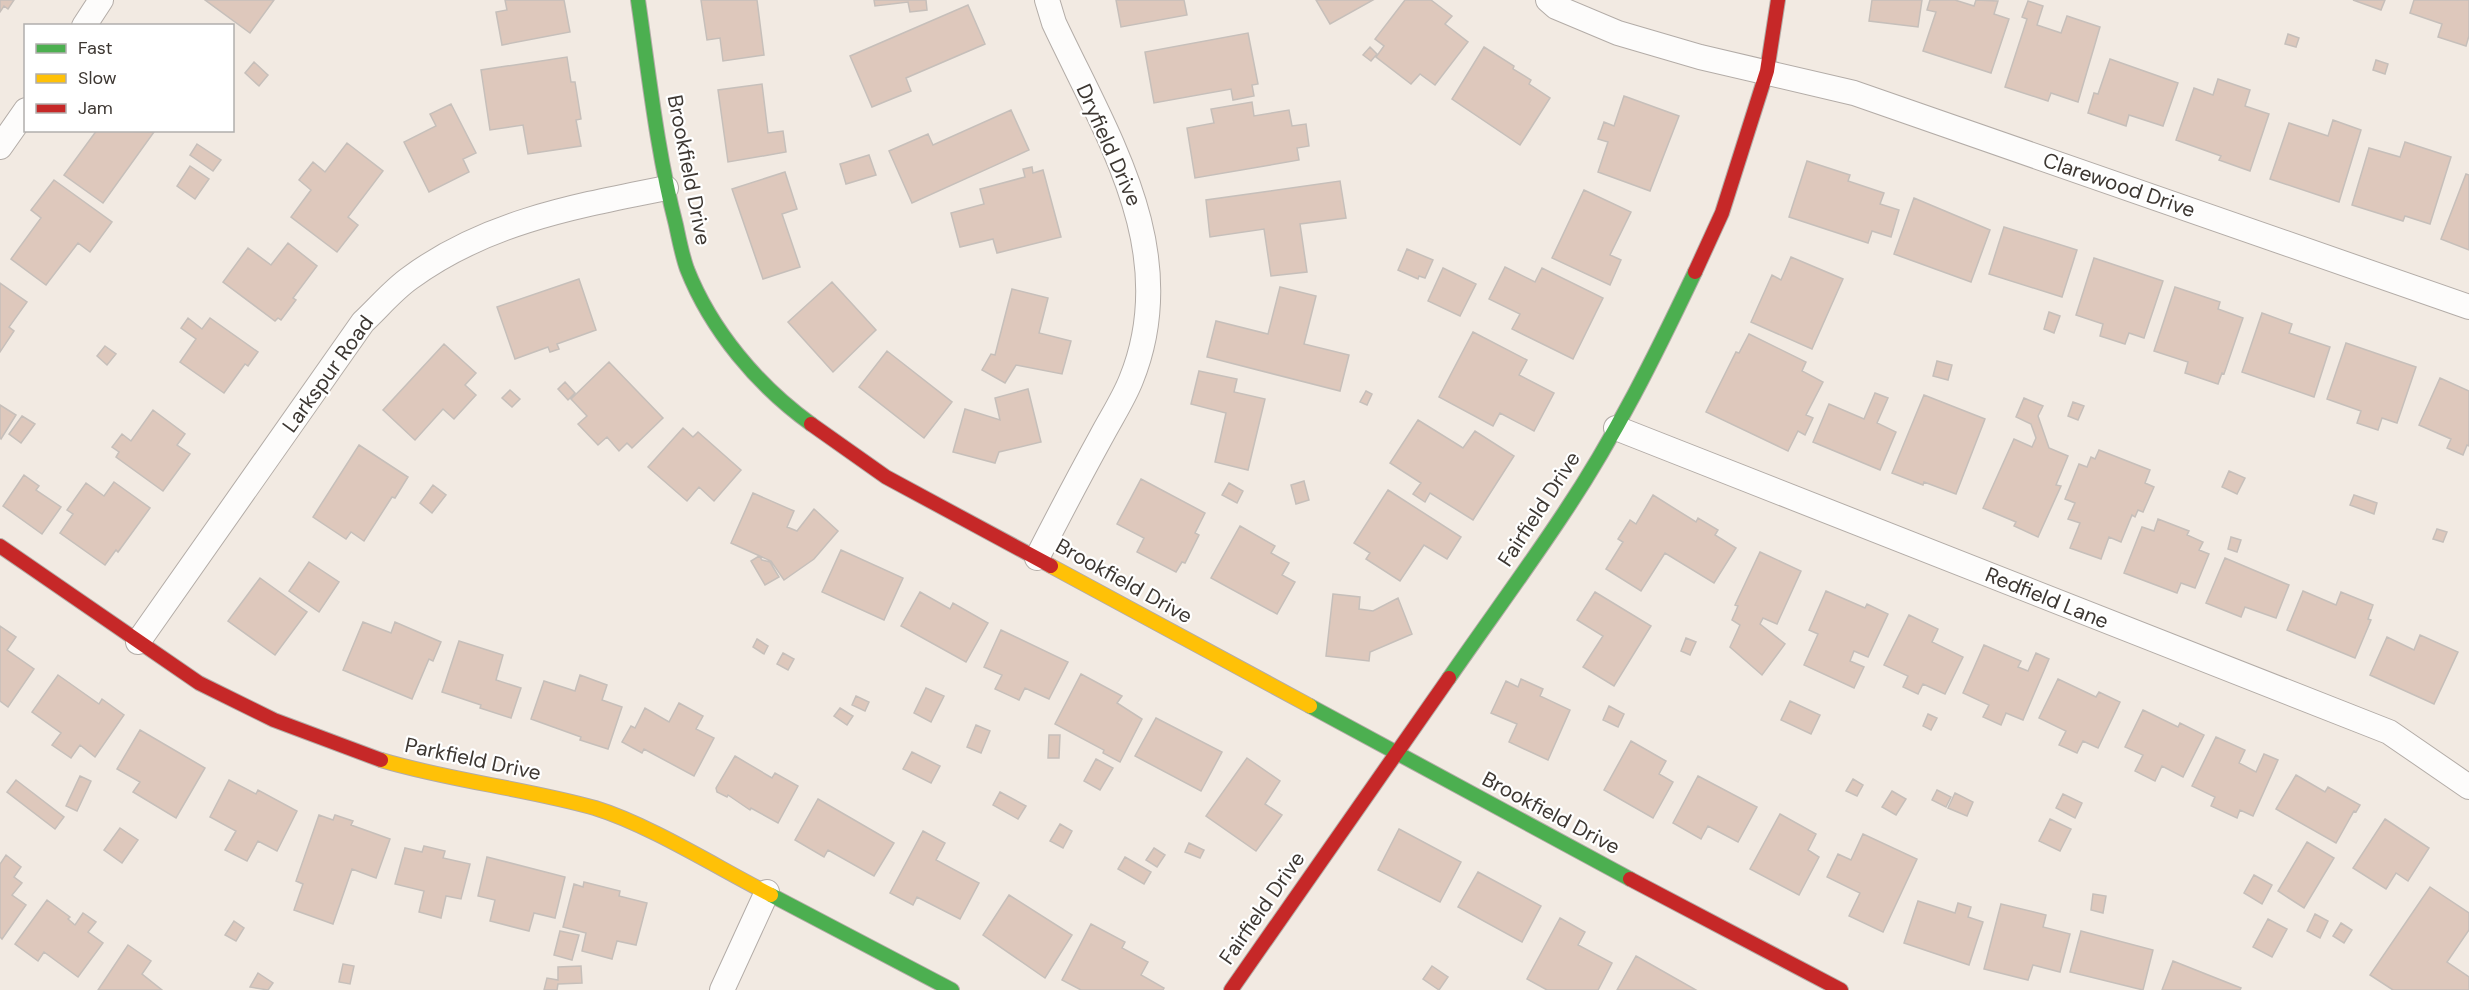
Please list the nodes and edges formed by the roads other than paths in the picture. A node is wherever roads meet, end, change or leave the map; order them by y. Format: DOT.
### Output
graph roads {
  1 [pos="101,0"];
  2 [pos="638,0"];
  3 [pos="1047,0"];
  4 [pos="1548,0"];
  5 [pos="1778,0"];
  6 [pos="85,24"];
  7 [pos="1767,71"];
  8 [pos="24,113"];
  9 [pos="0,147"];
  10 [pos="666,189"];
  11 [pos="2469,307"];
  12 [pos="1616,428"];
  13 [pos="0,546"];
  14 [pos="1037,558"];
  15 [pos="138,642"];
  16 [pos="1396,754"];
  17 [pos="2469,787"];
  18 [pos="767,892"];
  19 [pos="722,990"];
  20 [pos="952,990"];
  21 [pos="1231,990"];
  22 [pos="1841,990"];
  1 -- 6 [label="street"];
  2 -- 10 [label="street, Brookfield Drive"];
  3 -- 14 [label="street, Dryfield Drive"];
  4 -- 7 [label="street, Clarewood Drive"];
  5 -- 7 [label="street, Fairfield Drive"];
  7 -- 11 [label="street, Clarewood Drive"];
  7 -- 12 [label="street, Fairfield Drive"];
  8 -- 9 [label="street"];
  10 -- 14 [label="street, Brookfield Drive"];
  10 -- 15 [label="street, Larkspur Road"];
  12 -- 16 [label="street, Fairfield Drive"];
  12 -- 17 [label="street, Redfield Lane"];
  13 -- 15 [label="street, Parkfield Drive"];
  14 -- 16 [label="street, Brookfield Drive"];
  15 -- 18 [label="street, Parkfield Drive"];
  16 -- 21 [label="street, Fairfield Drive"];
  16 -- 22 [label="street, Brookfield Drive"];
  18 -- 19 [label="street"];
  18 -- 20 [label="street, Parkfield Drive"];
}
